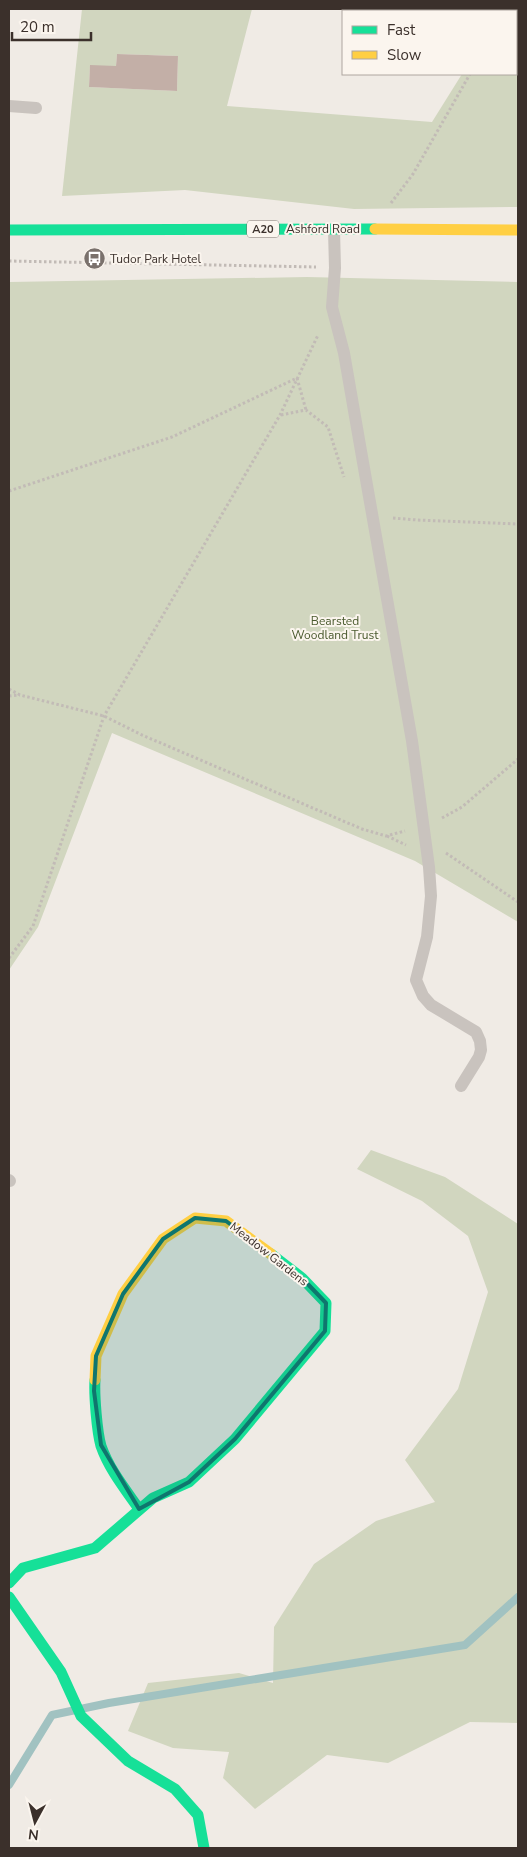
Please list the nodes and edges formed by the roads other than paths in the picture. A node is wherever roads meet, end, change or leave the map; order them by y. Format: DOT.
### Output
graph roads {
  1 [pos="9,106"];
  2 [pos="36,108"];
  3 [pos="9,230"];
  4 [pos="334,230"];
  5 [pos="518,230"];
  6 [pos="462,1086"];
  7 [pos="139,1509"];
  8 [pos="9,1583"];
  9 [pos="9,1596"];
  10 [pos="204,1848"];
  1 -- 2 [label="lane"];
  3 -- 4 [label="street, Ashford Road / A20"];
  4 -- 5 [label="street, Ashford Road / A20"];
  4 -- 6 [label="lane"];
  7 -- 7 [label="street, Meadow Gardens"];
  7 -- 8 [label="street, Meadow Gardens"];
  9 -- 10 [label="street"];
}
